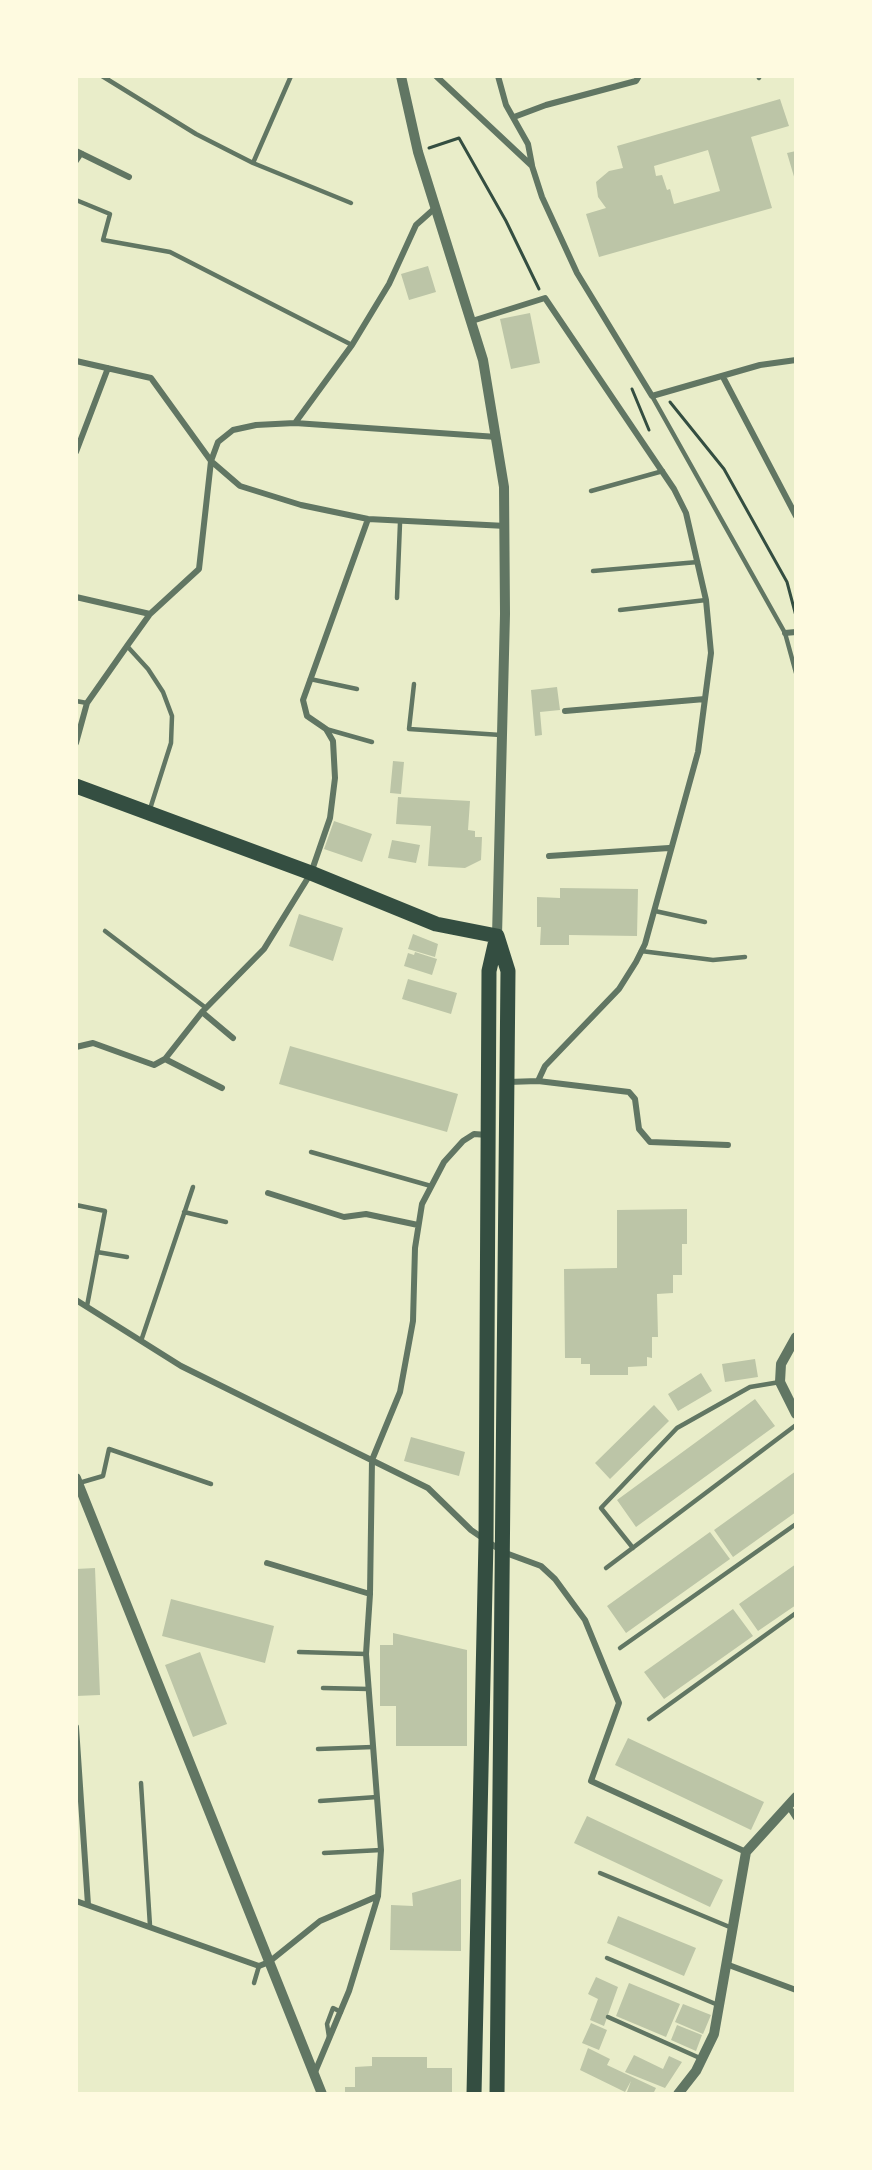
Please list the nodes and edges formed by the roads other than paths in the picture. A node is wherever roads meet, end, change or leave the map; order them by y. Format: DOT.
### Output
graph roads {
  1 [pos="102,76"];
  2 [pos="291,76"];
  3 [pos="401,76"];
  4 [pos="436,76"];
  5 [pos="498,76"];
  6 [pos="639,76"];
  7 [pos="514,117"];
  8 [pos="79,152"];
  9 [pos="76,162"];
  10 [pos="253,163"];
  11 [pos="532,166"];
  12 [pos="129,177"];
  13 [pos="76,200"];
  14 [pos="351,203"];
  15 [pos="434,209"];
  16 [pos="472,321"];
  17 [pos="352,345"];
  18 [pos="795,360"];
  19 [pos="76,361"];
  20 [pos="108,368"];
  21 [pos="723,377"];
  22 [pos="652,396"];
  23 [pos="295,423"];
  24 [pos="498,437"];
  25 [pos="76,452"];
  26 [pos="211,461"];
  27 [pos="663,471"];
  28 [pos="591,491"];
  29 [pos="795,516"];
  30 [pos="368,519"];
  31 [pos="400,523"];
  32 [pos="506,526"];
  33 [pos="698,562"];
  34 [pos="593,571"];
  35 [pos="76,597"];
  36 [pos="397,598"];
  37 [pos="706,600"];
  38 [pos="620,610"];
  39 [pos="150,614"];
  40 [pos="795,632"];
  41 [pos="785,633"];
  42 [pos="127,646"];
  43 [pos="795,673"];
  44 [pos="310,679"];
  45 [pos="414,684"];
  46 [pos="357,690"];
  47 [pos="705,699"];
  48 [pos="76,701"];
  49 [pos="87,703"];
  50 [pos="565,711"];
  51 [pos="326,729"];
  52 [pos="503,735"];
  53 [pos="372,742"];
  54 [pos="76,743"];
  55 [pos="76,786"];
  56 [pos="149,812"];
  57 [pos="669,848"];
  58 [pos="549,856"];
  59 [pos="311,873"];
  60 [pos="655,911"];
  61 [pos="705,922"];
  62 [pos="105,931"];
  63 [pos="497,936"];
  64 [pos="641,951"];
  65 [pos="745,957"];
  66 [pos="204,1010"];
  67 [pos="233,1038"];
  68 [pos="76,1047"];
  69 [pos="165,1059"];
  70 [pos="538,1081"];
  71 [pos="507,1082"];
  72 [pos="222,1088"];
  73 [pos="488,1135"];
  74 [pos="728,1145"];
  75 [pos="310,1152"];
  76 [pos="431,1186"];
  77 [pos="193,1187"];
  78 [pos="268,1193"];
  79 [pos="76,1205"];
  80 [pos="184,1212"];
  81 [pos="226,1222"];
  82 [pos="418,1225"];
  83 [pos="97,1252"];
  84 [pos="127,1257"];
  85 [pos="76,1300"];
  86 [pos="87,1306"];
  87 [pos="795,1338"];
  88 [pos="141,1341"];
  89 [pos="780,1382"];
  90 [pos="795,1414"];
  91 [pos="795,1425"];
  92 [pos="372,1460"];
  93 [pos="77,1481"];
  94 [pos="211,1484"];
  95 [pos="795,1524"];
  96 [pos="486,1540"];
  97 [pos="633,1548"];
  98 [pos="503,1552"];
  99 [pos="267,1563"];
  100 [pos="606,1568"];
  101 [pos="370,1594"];
  102 [pos="795,1613"];
  103 [pos="620,1648"];
  104 [pos="299,1652"];
  105 [pos="366,1654"];
  106 [pos="323,1688"];
  107 [pos="369,1689"];
  108 [pos="649,1719"];
  109 [pos="76,1727"];
  110 [pos="373,1747"];
  111 [pos="318,1749"];
  112 [pos="141,1783"];
  113 [pos="377,1797"];
  114 [pos="320,1801"];
  115 [pos="792,1802"];
  116 [pos="795,1818"];
  117 [pos="381,1850"];
  118 [pos="746,1852"];
  119 [pos="324,1853"];
  120 [pos="600,1873"];
  121 [pos="378,1896"];
  122 [pos="76,1901"];
  123 [pos="88,1905"];
  124 [pos="150,1926"];
  125 [pos="732,1928"];
  126 [pos="607,1958"];
  127 [pos="264,1964"];
  128 [pos="726,1964"];
  129 [pos="254,1983"];
  130 [pos="795,1990"];
  131 [pos="719,2006"];
  132 [pos="609,2017"];
  133 [pos="702,2059"];
  134 [pos="315,2072"];
  135 [pos="322,2094"];
  136 [pos="474,2094"];
  137 [pos="496,2094"];
  138 [pos="678,2094"];
  1 -- 10 [label="lane"];
  2 -- 10 [label="lane"];
  3 -- 15 [label="street"];
  4 -- 11 [label="street"];
  5 -- 7 [label="street"];
  6 -- 7 [label="street"];
  7 -- 11 [label="street"];
  8 -- 9 [label="lane"];
  8 -- 12 [label="street"];
  10 -- 14 [label="lane"];
  11 -- 22 [label="street"];
  13 -- 17 [label="lane"];
  15 -- 16 [label="street"];
  15 -- 17 [label="street"];
  16 -- 24 [label="street"];
  16 -- 27 [label="street"];
  17 -- 23 [label="street"];
  18 -- 21 [label="street"];
  19 -- 20 [label="street"];
  20 -- 25 [label="street"];
  20 -- 26 [label="street"];
  21 -- 22 [label="street"];
  21 -- 29 [label="street"];
  22 -- 41 [label="lane"];
  23 -- 24 [label="street"];
  23 -- 26 [label="street"];
  24 -- 32 [label="street"];
  26 -- 30 [label="street"];
  26 -- 39 [label="street"];
  27 -- 28 [label="lane"];
  27 -- 33 [label="street"];
  30 -- 31 [label="street"];
  30 -- 44 [label="street"];
  31 -- 32 [label="street"];
  31 -- 36 [label="lane"];
  32 -- 52 [label="street"];
  33 -- 34 [label="lane"];
  33 -- 37 [label="street"];
  35 -- 39 [label="street"];
  37 -- 38 [label="lane"];
  37 -- 47 [label="street"];
  39 -- 42 [label="street"];
  40 -- 41 [label="street"];
  41 -- 43 [label="lane"];
  42 -- 49 [label="street"];
  42 -- 56 [label="lane"];
  44 -- 46 [label="lane"];
  44 -- 51 [label="street"];
  45 -- 52 [label="lane"];
  47 -- 50 [label="street"];
  47 -- 57 [label="street"];
  48 -- 49 [label="lane"];
  49 -- 54 [label="street"];
  51 -- 53 [label="lane"];
  51 -- 59 [label="street"];
  52 -- 63 [label="street"];
  55 -- 56 [label="main road"];
  56 -- 59 [label="main road"];
  57 -- 58 [label="street"];
  57 -- 60 [label="street"];
  59 -- 63 [label="main road"];
  59 -- 66 [label="street"];
  60 -- 61 [label="lane"];
  60 -- 64 [label="street"];
  62 -- 66 [label="lane"];
  63 -- 71 [label="main road"];
  63 -- 73 [label="main road"];
  64 -- 65 [label="lane"];
  64 -- 70 [label="street"];
  66 -- 67 [label="street"];
  66 -- 69 [label="street"];
  68 -- 69 [label="street"];
  69 -- 72 [label="street"];
  70 -- 71 [label="street"];
  70 -- 74 [label="street"];
  71 -- 98 [label="main road"];
  73 -- 76 [label="street"];
  73 -- 96 [label="main road"];
  75 -- 76 [label="lane"];
  76 -- 82 [label="street"];
  77 -- 80 [label="lane"];
  78 -- 82 [label="street"];
  79 -- 83 [label="lane"];
  80 -- 81 [label="lane"];
  80 -- 88 [label="lane"];
  82 -- 92 [label="street"];
  83 -- 84 [label="lane"];
  83 -- 86 [label="lane"];
  85 -- 86 [label="street"];
  86 -- 88 [label="street"];
  87 -- 89 [label="street"];
  88 -- 92 [label="street"];
  89 -- 90 [label="street"];
  89 -- 97 [label="lane"];
  91 -- 97 [label="lane"];
  92 -- 96 [label="street"];
  92 -- 101 [label="street"];
  93 -- 94 [label="lane"];
  93 -- 127 [label="street"];
  95 -- 103 [label="lane"];
  96 -- 98 [label="street"];
  96 -- 136 [label="main road"];
  97 -- 100 [label="lane"];
  98 -- 118 [label="street"];
  98 -- 137 [label="main road"];
  99 -- 101 [label="street"];
  101 -- 105 [label="street"];
  102 -- 108 [label="lane"];
  104 -- 105 [label="lane"];
  105 -- 107 [label="street"];
  106 -- 107 [label="lane"];
  107 -- 110 [label="street"];
  109 -- 123 [label="street"];
  110 -- 111 [label="lane"];
  110 -- 113 [label="street"];
  112 -- 124 [label="lane"];
  113 -- 114 [label="lane"];
  113 -- 117 [label="street"];
  115 -- 116 [label="street"];
  115 -- 118 [label="street"];
  117 -- 119 [label="lane"];
  117 -- 121 [label="street"];
  118 -- 125 [label="street"];
  120 -- 125 [label="lane"];
  121 -- 127 [label="street"];
  121 -- 134 [label="street"];
  122 -- 123 [label="street"];
  123 -- 124 [label="street"];
  124 -- 127 [label="street"];
  125 -- 128 [label="street"];
  126 -- 131 [label="lane"];
  127 -- 129 [label="lane"];
  127 -- 134 [label="street"];
  128 -- 130 [label="street"];
  128 -- 131 [label="street"];
  131 -- 133 [label="street"];
  132 -- 133 [label="lane"];
  133 -- 138 [label="street"];
  134 -- 135 [label="street"];
}
